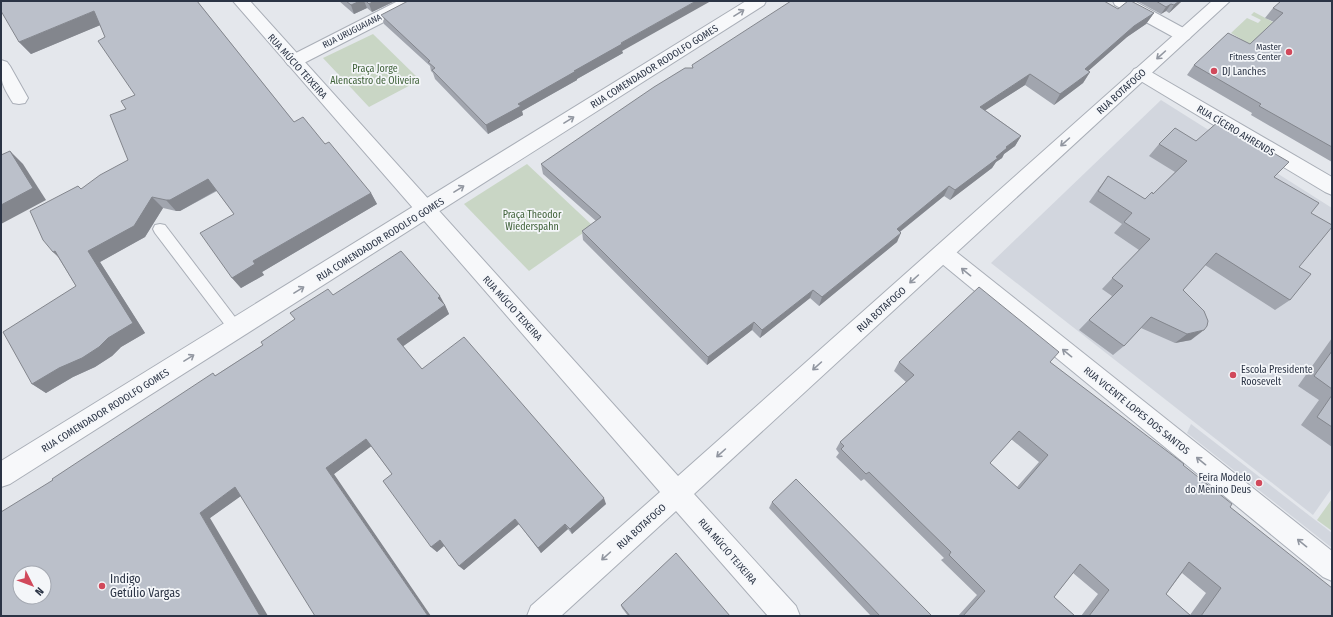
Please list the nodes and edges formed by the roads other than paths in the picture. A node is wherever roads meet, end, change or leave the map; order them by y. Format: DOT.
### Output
graph roads {
  1 [pos="241,1"];
  2 [pos="411,1"];
  3 [pos="758,1"];
  4 [pos="1121,1"];
  5 [pos="1222,1"];
  6 [pos="1183,35"];
  7 [pos="294,61"];
  8 [pos="1,66"];
  9 [pos="1140,73"];
  10 [pos="19,98"];
  11 [pos="1332,187"];
  12 [pos="426,210"];
  13 [pos="160,229"];
  14 [pos="943,253"];
  15 [pos="236,329"];
  16 [pos="1,475"];
  17 [pos="677,493"];
  18 [pos="1332,568"];
  19 [pos="541,616"];
  20 [pos="786,616"];
  1 -- 7 [label="street, RUA MÚCIO TEIXEIRA"];
  2 -- 7 [label="street, RUA URUGUAIANA"];
  12 -- 3 [label="street, RUA COMENDADOR RODOLFO GOMES, one-way"];
  4 -- 6 [label="street"];
  5 -- 6 [label="street, RUA BOTAFOGO"];
  6 -- 9 [label="street, RUA BOTAFOGO, one-way"];
  7 -- 12 [label="street, RUA MÚCIO TEIXEIRA"];
  8 -- 10 [label="street"];
  9 -- 11 [label="street, RUA CÍCERO AHRENDS"];
  9 -- 14 [label="street, RUA BOTAFOGO, one-way"];
  15 -- 12 [label="street, RUA COMENDADOR RODOLFO GOMES, one-way"];
  12 -- 17 [label="street, RUA MÚCIO TEIXEIRA"];
  13 -- 15 [label="lane"];
  14 -- 17 [label="street, RUA BOTAFOGO, one-way"];
  18 -- 14 [label="street, RUA VICENTE LOPES DOS SANTOS, one-way"];
  16 -- 15 [label="street, RUA COMENDADOR RODOLFO GOMES, one-way"];
  17 -- 19 [label="street, RUA BOTAFOGO, one-way"];
  17 -- 20 [label="street, RUA MÚCIO TEIXEIRA"];
}
